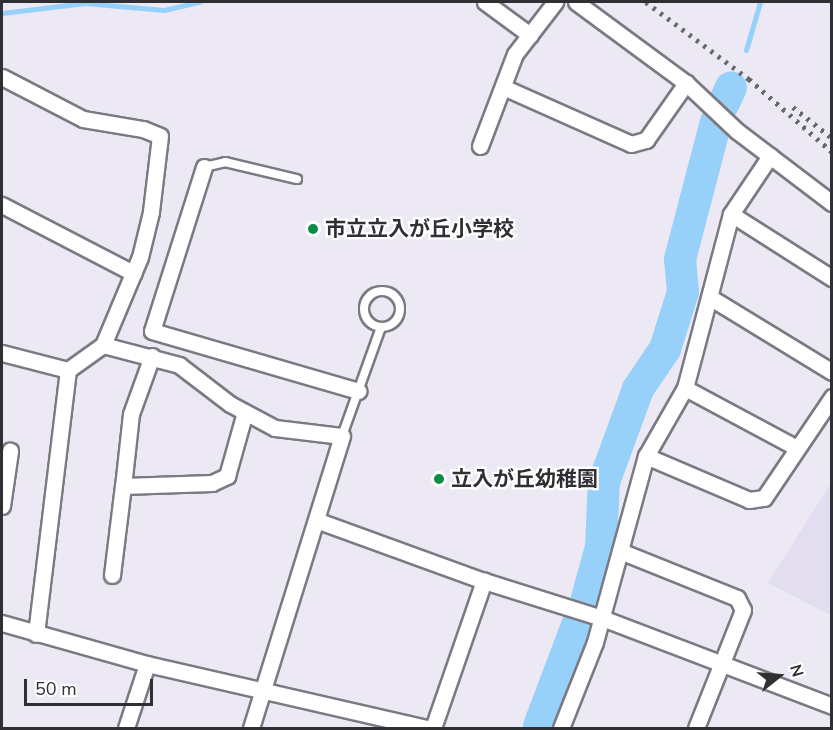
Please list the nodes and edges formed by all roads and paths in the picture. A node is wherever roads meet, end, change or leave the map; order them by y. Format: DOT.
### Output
graph roads {
  1 [pos="485,2"];
  2 [pos="555,2"];
  3 [pos="576,2"];
  4 [pos="530,35"];
  5 [pos="2,77"];
  6 [pos="686,83"];
  7 [pos="503,87"];
  8 [pos="480,146"];
  9 [pos="770,156"];
  10 [pos="204,167"];
  11 [pos="297,179"];
  12 [pos="831,203"];
  13 [pos="2,205"];
  14 [pos="731,214"];
  15 [pos="133,273"];
  16 [pos="831,278"];
  17 [pos="711,298"];
  18 [pos="381,327"];
  19 [pos="103,345"];
  20 [pos="2,353"];
  21 [pos="152,356"];
  22 [pos="68,370"];
  23 [pos="831,372"];
  24 [pos="685,388"];
  25 [pos="358,391"];
  26 [pos="831,397"];
  27 [pos="244,412"];
  28 [pos="342,436"];
  29 [pos="797,448"];
  30 [pos="10,451"];
  31 [pos="645,456"];
  32 [pos="123,486"];
  33 [pos="2,506"];
  34 [pos="316,520"];
  35 [pos="620,551"];
  36 [pos="112,574"];
  37 [pos="484,581"];
  38 [pos="602,618"];
  39 [pos="2,623"];
  40 [pos="36,634"];
  41 [pos="147,664"];
  42 [pos="722,664"];
  43 [pos="263,691"];
  44 [pos="831,706"];
  45 [pos="126,729"];
  46 [pos="251,729"];
  47 [pos="428,729"];
  48 [pos="433,729"];
  49 [pos="561,729"];
  50 [pos="696,729"];
  1 -- 4 [label="street"];
  2 -- 4 [label="street"];
  3 -- 6 [label="street"];
  4 -- 7 [label="street"];
  5 -- 15 [label="street"];
  6 -- 7 [label="street"];
  6 -- 9 [label="street"];
  7 -- 8 [label="street"];
  9 -- 12 [label="street"];
  9 -- 14 [label="street"];
  10 -- 11 [label="lane"];
  10 -- 25 [label="street"];
  13 -- 15 [label="street"];
  14 -- 16 [label="street"];
  14 -- 17 [label="street"];
  15 -- 19 [label="street"];
  17 -- 23 [label="street"];
  17 -- 24 [label="street"];
  18 -- 18 [label="lane"];
  18 -- 25 [label="lane"];
  19 -- 21 [label="street"];
  19 -- 22 [label="street"];
  20 -- 22 [label="street"];
  21 -- 27 [label="street"];
  21 -- 32 [label="street"];
  22 -- 40 [label="street"];
  24 -- 29 [label="street"];
  24 -- 31 [label="street"];
  25 -- 28 [label="lane"];
  26 -- 29 [label="street"];
  27 -- 28 [label="street"];
  27 -- 32 [label="street"];
  28 -- 34 [label="street"];
  29 -- 31 [label="street"];
  30 -- 33 [label="street"];
  31 -- 35 [label="street"];
  32 -- 36 [label="street"];
  34 -- 37 [label="street"];
  34 -- 43 [label="street"];
  35 -- 38 [label="street"];
  35 -- 42 [label="street"];
  37 -- 38 [label="street"];
  37 -- 48 [label="street"];
  38 -- 42 [label="street"];
  38 -- 49 [label="street"];
  39 -- 40 [label="street"];
  40 -- 41 [label="street"];
  41 -- 43 [label="street"];
  41 -- 45 [label="street"];
  42 -- 44 [label="street"];
  42 -- 50 [label="street"];
  43 -- 46 [label="street"];
  43 -- 47 [label="street"];
}
